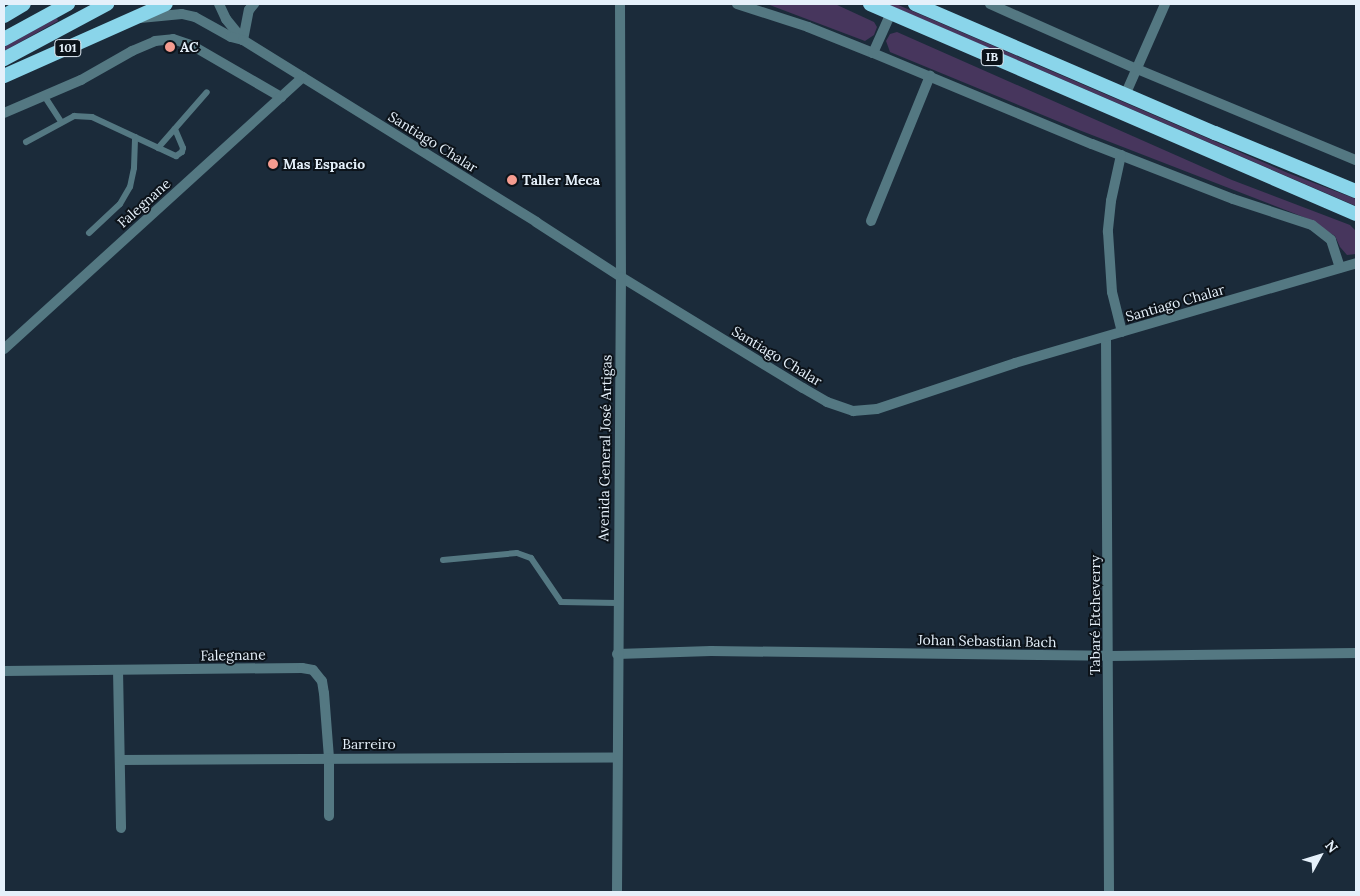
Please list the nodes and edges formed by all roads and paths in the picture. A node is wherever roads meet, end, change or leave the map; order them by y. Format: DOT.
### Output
graph roads {
  1 [pos="24,4"];
  2 [pos="68,4"];
  3 [pos="107,4"];
  4 [pos="166,4"];
  5 [pos="219,4"];
  6 [pos="254,4"];
  7 [pos="620,4"];
  8 [pos="737,4"];
  9 [pos="870,4"];
  10 [pos="915,4"];
  11 [pos="990,4"];
  12 [pos="1165,4"];
  13 [pos="891,13"];
  14 [pos="4,16"];
  15 [pos="132,18"];
  16 [pos="4,39"];
  17 [pos="243,40"];
  18 [pos="873,52"];
  19 [pos="4,59"];
  20 [pos="1137,69"];
  21 [pos="4,76"];
  22 [pos="930,76"];
  23 [pos="303,77"];
  24 [pos="207,92"];
  25 [pos="1126,93"];
  26 [pos="45,97"];
  27 [pos="281,97"];
  28 [pos="4,113"];
  29 [pos="61,122"];
  30 [pos="175,129"];
  31 [pos="135,137"];
  32 [pos="26,142"];
  33 [pos="158,148"];
  34 [pos="1121,155"];
  35 [pos="1356,160"];
  36 [pos="1356,191"];
  37 [pos="1355,215"];
  38 [pos="871,221"];
  39 [pos="89,233"];
  40 [pos="1356,262"];
  41 [pos="1340,268"];
  42 [pos="621,277"];
  43 [pos="1122,332"];
  44 [pos="1106,337"];
  45 [pos="4,349"];
  46 [pos="443,560"];
  47 [pos="617,603"];
  48 [pos="1356,653"];
  49 [pos="617,654"];
  50 [pos="1110,656"];
  51 [pos="118,670"];
  52 [pos="4,671"];
  53 [pos="617,757"];
  54 [pos="329,758"];
  55 [pos="120,760"];
  56 [pos="328,816"];
  57 [pos="121,828"];
  58 [pos="617,892"];
  59 [pos="1109,892"];
  1 -- 14 [label="highway"];
  2 -- 16 [label="highway"];
  3 -- 19 [label="highway"];
  4 -- 15 [label="highway, 101"];
  5 -- 17 [label="street, Santiago Chalar"];
  6 -- 17 [label="street"];
  7 -- 42 [label="street, Avenida General José Artigas"];
  8 -- 18 [label="street"];
  9 -- 13 [label="highway, IB"];
  10 -- 25 [label="highway, IB"];
  11 -- 20 [label="street"];
  12 -- 20 [label="street"];
  13 -- 18 [label="street"];
  13 -- 37 [label="highway, IB"];
  15 -- 17 [label="street, Santiago Chalar"];
  15 -- 21 [label="highway, 101"];
  17 -- 23 [label="street, Santiago Chalar"];
  18 -- 22 [label="street"];
  20 -- 25 [label="street"];
  20 -- 35 [label="street"];
  22 -- 34 [label="street"];
  22 -- 38 [label="street"];
  23 -- 27 [label="street, Falegnane"];
  23 -- 42 [label="street, Santiago Chalar"];
  24 -- 30 [label="lane"];
  25 -- 36 [label="highway, IB"];
  26 -- 27 [label="street"];
  26 -- 28 [label="street"];
  26 -- 29 [label="lane"];
  27 -- 45 [label="street, Falegnane"];
  29 -- 31 [label="lane"];
  29 -- 32 [label="lane"];
  30 -- 33 [label="lane"];
  30 -- 33 [label="lane"];
  31 -- 33 [label="lane"];
  31 -- 39 [label="lane"];
  34 -- 41 [label="street"];
  34 -- 43 [label="street"];
  40 -- 41 [label="street, Santiago Chalar"];
  41 -- 43 [label="street, Santiago Chalar"];
  42 -- 44 [label="street, Santiago Chalar"];
  42 -- 47 [label="street, Avenida General José Artigas"];
  43 -- 44 [label="street, Santiago Chalar"];
  44 -- 50 [label="street, Tabaré Etcheverry"];
  46 -- 47 [label="lane"];
  47 -- 49 [label="street, Avenida General José Artigas"];
  48 -- 50 [label="street, Johan Sebastian Bach"];
  49 -- 50 [label="street, Johan Sebastian Bach"];
  49 -- 53 [label="street, Avenida General José Artigas"];
  50 -- 59 [label="street, Tabaré Etcheverry"];
  51 -- 52 [label="street, Falegnane"];
  51 -- 54 [label="street, Falegnane"];
  51 -- 55 [label="street"];
  53 -- 54 [label="street, Barreiro"];
  53 -- 58 [label="street, Avenida General José Artigas"];
  54 -- 55 [label="street, Barreiro"];
  54 -- 56 [label="street, Falegnane"];
  55 -- 57 [label="street"];
}
